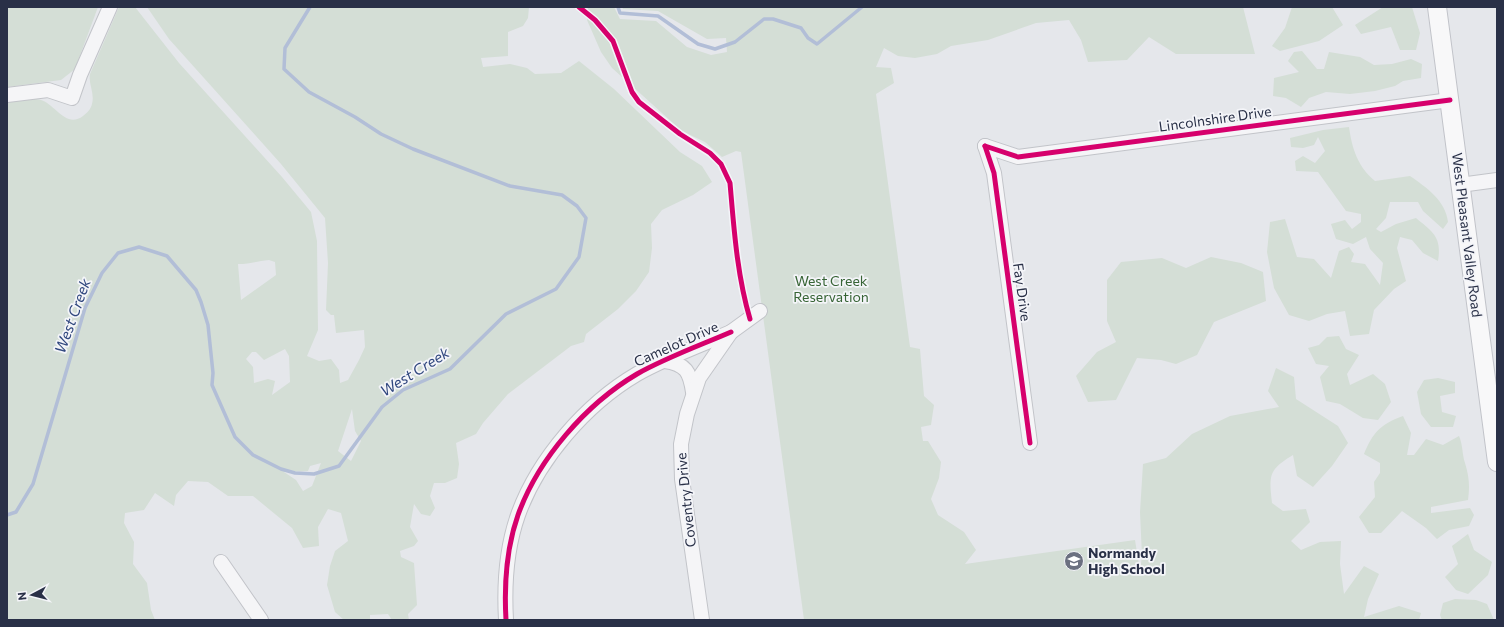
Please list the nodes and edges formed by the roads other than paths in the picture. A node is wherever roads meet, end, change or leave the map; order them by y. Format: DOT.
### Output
graph roads {
  1 [pos="110,7"];
  2 [pos="1437,7"];
  3 [pos="7,95"];
  4 [pos="1450,100"];
  5 [pos="985,146"];
  6 [pos="1497,180"];
  7 [pos="1460,185"];
  8 [pos="760,312"];
  9 [pos="731,332"];
  10 [pos="665,361"];
  11 [pos="693,392"];
  12 [pos="1030,443"];
  13 [pos="1497,462"];
  14 [pos="221,562"];
  15 [pos="261,620"];
  16 [pos="506,620"];
  17 [pos="702,620"];
  1 -- 3 [label="street"];
  2 -- 4 [label="main road, West Pleasant Valley Road"];
  4 -- 5 [label="street, Lincolnshire Drive"];
  4 -- 7 [label="main road, West Pleasant Valley Road"];
  5 -- 12 [label="street, Fay Drive"];
  6 -- 7 [label="street"];
  7 -- 13 [label="main road, West Pleasant Valley Road"];
  8 -- 9 [label="street, Coventry Drive"];
  9 -- 10 [label="street, Camelot Drive"];
  9 -- 11 [label="street, Coventry Drive"];
  10 -- 11 [label="street, Camelot Drive"];
  10 -- 16 [label="street, Camelot Drive"];
  11 -- 17 [label="street, Coventry Drive"];
  14 -- 15 [label="street"];
}
